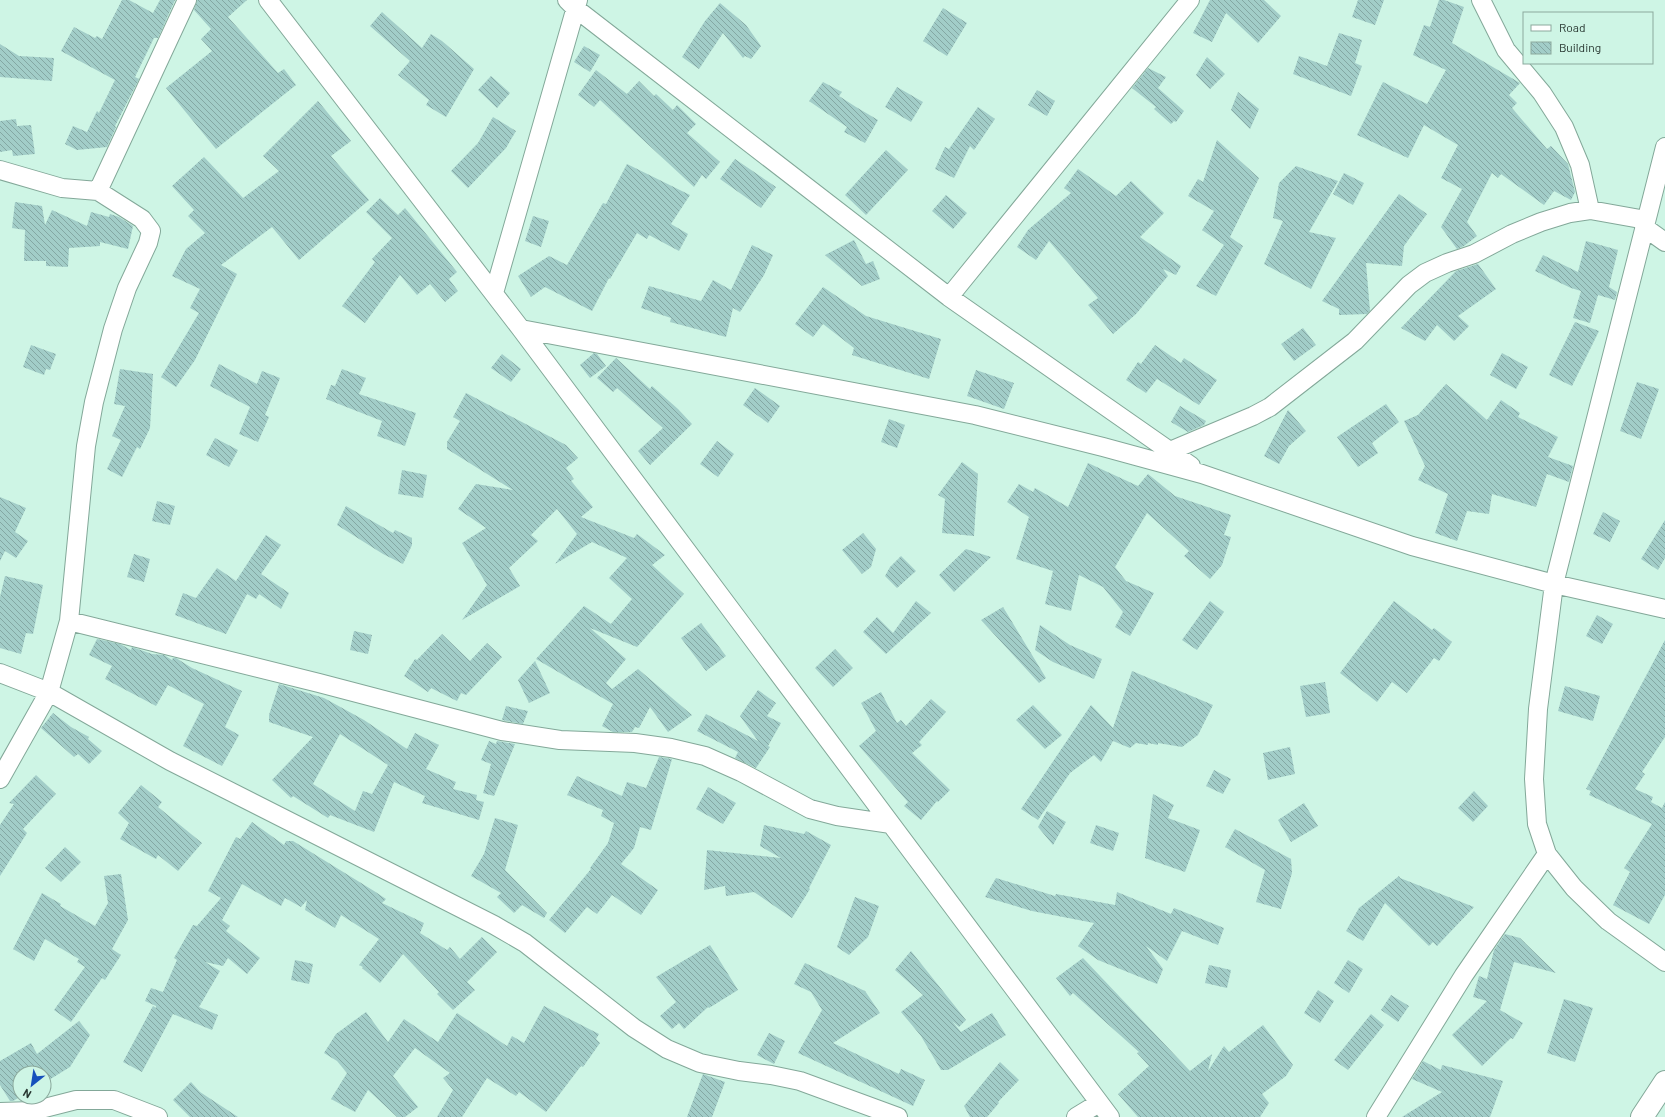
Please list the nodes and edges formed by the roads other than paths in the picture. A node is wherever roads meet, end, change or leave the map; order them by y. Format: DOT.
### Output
graph roads {
  1 [pos="187,0"];
  2 [pos="268,0"];
  3 [pos="1190,0"];
  4 [pos="1481,0"];
  5 [pos="573,3"];
  6 [pos="1665,147"];
  7 [pos="0,170"];
  8 [pos="98,192"];
  9 [pos="1590,210"];
  10 [pos="1655,231"];
  11 [pos="494,293"];
  12 [pos="949,297"];
  13 [pos="521,329"];
  14 [pos="1170,451"];
  15 [pos="1202,474"];
  16 [pos="1554,584"];
  17 [pos="1665,609"];
  18 [pos="69,621"];
  19 [pos="0,673"];
  20 [pos="49,692"];
  21 [pos="0,779"];
  22 [pos="891,824"];
  23 [pos="1547,854"];
  24 [pos="1665,962"];
  25 [pos="1665,1082"];
  26 [pos="1104,1110"];
  27 [pos="0,1112"];
  28 [pos="158,1117"];
  29 [pos="898,1117"];
  30 [pos="1076,1117"];
  31 [pos="1376,1117"];
  32 [pos="1642,1117"];
  1 -- 8 [label="street"];
  2 -- 11 [label="street"];
  3 -- 12 [label="street"];
  4 -- 9 [label="street"];
  5 -- 11 [label="street"];
  5 -- 12 [label="street"];
  6 -- 10 [label="street"];
  7 -- 8 [label="street"];
  8 -- 18 [label="street"];
  9 -- 10 [label="street"];
  9 -- 14 [label="street"];
  10 -- 16 [label="street"];
  11 -- 13 [label="street"];
  12 -- 14 [label="street"];
  13 -- 15 [label="street"];
  13 -- 22 [label="street"];
  14 -- 15 [label="street"];
  15 -- 16 [label="street"];
  16 -- 17 [label="street"];
  16 -- 23 [label="street"];
  18 -- 20 [label="street"];
  18 -- 22 [label="street"];
  19 -- 20 [label="street"];
  20 -- 21 [label="street"];
  20 -- 29 [label="street"];
  22 -- 26 [label="street"];
  23 -- 24 [label="street"];
  23 -- 31 [label="street"];
  25 -- 32 [label="street"];
  26 -- 30 [label="street"];
  27 -- 28 [label="street"];
}
